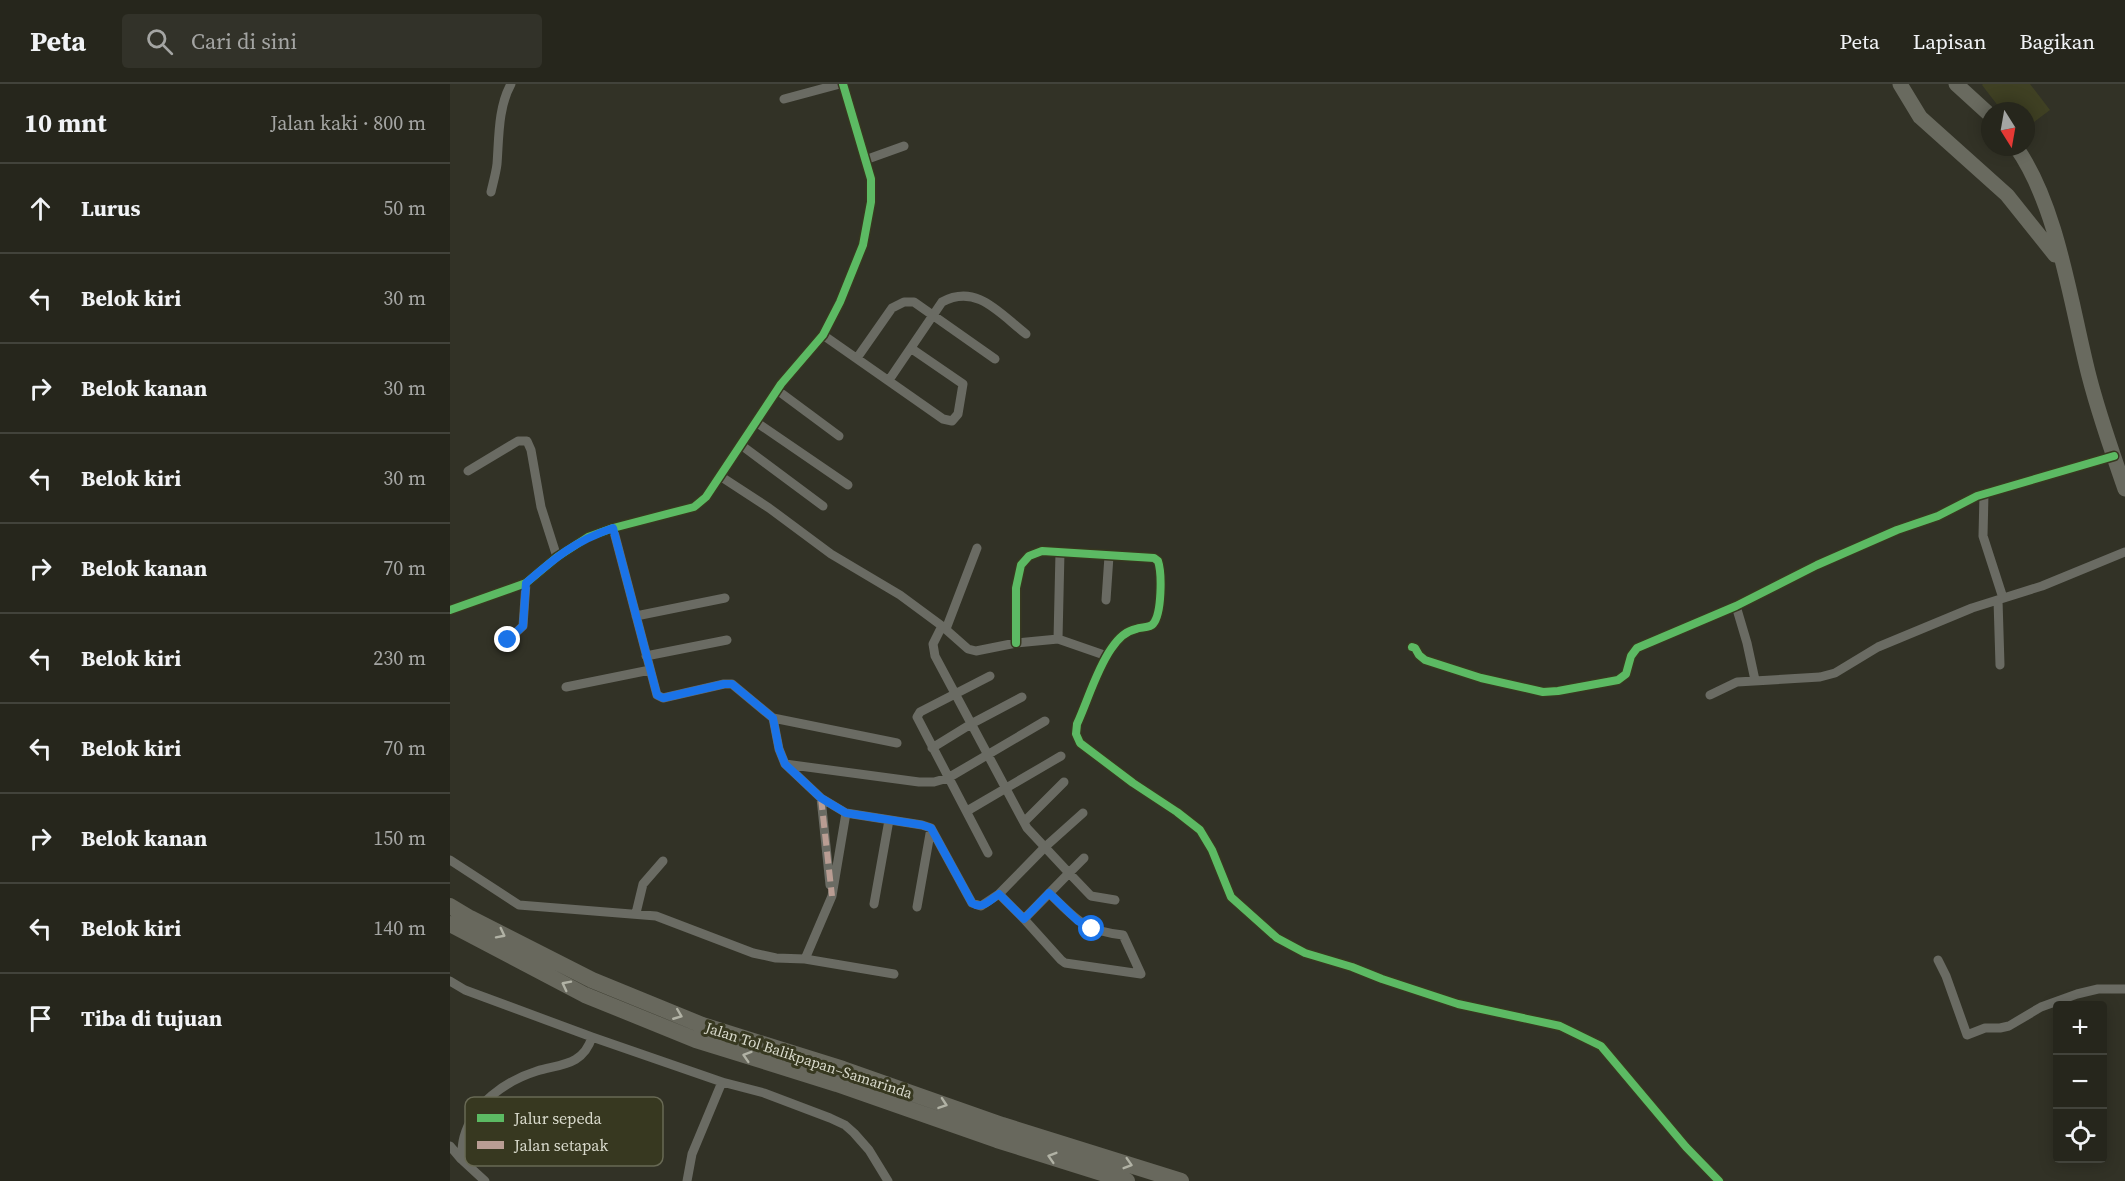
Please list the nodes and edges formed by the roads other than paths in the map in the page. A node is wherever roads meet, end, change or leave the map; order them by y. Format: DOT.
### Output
graph roads {
  1 [pos="511,84"];
  2 [pos="841,84"];
  3 [pos="1900,84"];
  4 [pos="1956,84"];
  5 [pos="784,99"];
  6 [pos="1981,107"];
  7 [pos="904,146"];
  8 [pos="2021,156"];
  9 [pos="865,160"];
  10 [pos="491,192"];
  11 [pos="2062,265"];
  12 [pos="933,316"];
  13 [pos="1026,334"];
  14 [pos="823,335"];
  15 [pos="912,349"];
  16 [pos="857,358"];
  17 [pos="995,359"];
  18 [pos="889,380"];
  19 [pos="777,390"];
  20 [pos="756,422"];
  21 [pos="839,436"];
  22 [pos="741,445"];
  23 [pos="2114,456"];
  24 [pos="468,471"];
  25 [pos="720,477"];
  26 [pos="848,485"];
  27 [pos="2125,489"];
  28 [pos="1984,494"];
  29 [pos="823,506"];
  30 [pos="613,528"];
  31 [pos="977,548"];
  32 [pos="1060,552"];
  33 [pos="2125,552"];
  34 [pos="1109,556"];
  35 [pos="557,557"];
  36 [pos="526,583"];
  37 [pos="725,598"];
  38 [pos="2000,599"];
  39 [pos="1106,600"];
  40 [pos="1736,606"];
  41 [pos="450,610"];
  42 [pos="636,616"];
  43 [pos="944,628"];
  44 [pos="1058,639"];
  45 [pos="508,640"];
  46 [pos="727,640"];
  47 [pos="1016,643"];
  48 [pos="1412,647"];
  49 [pos="646,656"];
  50 [pos="1107,656"];
  51 [pos="2000,664"];
  52 [pos="650,670"];
  53 [pos="990,676"];
  54 [pos="1755,680"];
  55 [pos="566,687"];
  56 [pos="955,693"];
  57 [pos="1710,695"];
  58 [pos="1022,697"];
  59 [pos="773,718"];
  60 [pos="1045,721"];
  61 [pos="971,724"];
  62 [pos="897,743"];
  63 [pos="932,748"];
  64 [pos="988,754"];
  65 [pos="1061,756"];
  66 [pos="785,764"];
  67 [pos="948,778"];
  68 [pos="1064,782"];
  69 [pos="1006,788"];
  70 [pos="821,798"];
  71 [pos="967,812"];
  72 [pos="846,813"];
  73 [pos="1083,813"];
  74 [pos="888,820"];
  75 [pos="1024,822"];
  76 [pos="931,828"];
  77 [pos="1045,847"];
  78 [pos="987,853"];
  79 [pos="1084,858"];
  80 [pos="450,860"];
  81 [pos="663,861"];
  82 [pos="1069,873"];
  83 [pos="1049,893"];
  84 [pos="999,894"];
  85 [pos="832,896"];
  86 [pos="1115,900"];
  87 [pos="874,904"];
  88 [pos="450,906"];
  89 [pos="917,906"];
  90 [pos="636,913"];
  91 [pos="1024,919"];
  92 [pos="450,924"];
  93 [pos="805,959"];
  94 [pos="1938,960"];
  95 [pos="894,974"];
  96 [pos="450,981"];
  97 [pos="2125,989"];
  98 [pos="592,1037"];
  99 [pos="722,1082"];
  100 [pos="490,1097"];
  101 [pos="465,1134"];
  102 [pos="450,1146"];
  103 [pos="460,1160"];
  104 [pos="465,1164"];
  105 [pos="467,1166"];
  106 [pos="485,1181"];
  107 [pos="687,1181"];
  108 [pos="888,1181"];
  109 [pos="1127,1181"];
  110 [pos="1180,1181"];
  111 [pos="1719,1181"];
  1 -- 10 [label="street"];
  2 -- 5 [label="street"];
  2 -- 9 [label="street"];
  3 -- 11 [label="highway"];
  4 -- 6 [label="highway"];
  7 -- 9 [label="street"];
  8 -- 11 [label="highway"];
  9 -- 14 [label="street"];
  11 -- 23 [label="highway"];
  12 -- 13 [label="street"];
  12 -- 15 [label="street"];
  12 -- 16 [label="street"];
  12 -- 17 [label="street"];
  14 -- 16 [label="street"];
  14 -- 19 [label="street"];
  15 -- 18 [label="street"];
  15 -- 18 [label="street"];
  16 -- 18 [label="street"];
  19 -- 20 [label="street"];
  19 -- 21 [label="street"];
  20 -- 22 [label="street"];
  20 -- 26 [label="street"];
  22 -- 25 [label="street"];
  22 -- 29 [label="street"];
  23 -- 27 [label="highway"];
  23 -- 28 [label="street"];
  24 -- 35 [label="street"];
  25 -- 30 [label="street"];
  25 -- 43 [label="street"];
  28 -- 38 [label="street"];
  28 -- 40 [label="street"];
  30 -- 35 [label="street"];
  30 -- 42 [label="street"];
  31 -- 43 [label="street"];
  32 -- 34 [label="street"];
  32 -- 44 [label="street"];
  32 -- 47 [label="street"];
  33 -- 38 [label="street"];
  34 -- 39 [label="street"];
  34 -- 50 [label="street"];
  35 -- 36 [label="street"];
  36 -- 41 [label="street"];
  36 -- 45 [label="street"];
  37 -- 42 [label="street"];
  38 -- 51 [label="street"];
  38 -- 54 [label="street"];
  40 -- 48 [label="street"];
  40 -- 54 [label="street"];
  42 -- 49 [label="street"];
  43 -- 47 [label="street"];
  43 -- 56 [label="street"];
  44 -- 47 [label="street"];
  44 -- 50 [label="street"];
  46 -- 49 [label="street"];
  49 -- 52 [label="street"];
  50 -- 111 [label="street"];
  52 -- 55 [label="street"];
  52 -- 59 [label="street"];
  53 -- 56 [label="street"];
  54 -- 57 [label="street"];
  56 -- 61 [label="street"];
  56 -- 63 [label="street"];
  58 -- 61 [label="street"];
  59 -- 62 [label="street"];
  59 -- 66 [label="street"];
  60 -- 64 [label="street"];
  61 -- 63 [label="street"];
  61 -- 64 [label="street"];
  63 -- 67 [label="street"];
  64 -- 67 [label="street"];
  64 -- 69 [label="street"];
  65 -- 69 [label="street"];
  66 -- 67 [label="street"];
  66 -- 70 [label="street"];
  67 -- 71 [label="street"];
  68 -- 75 [label="street"];
  69 -- 71 [label="street"];
  69 -- 75 [label="street"];
  70 -- 72 [label="street"];
  70 -- 85 [label="street"];
  71 -- 78 [label="street"];
  72 -- 74 [label="street"];
  72 -- 85 [label="street"];
  73 -- 77 [label="street"];
  74 -- 76 [label="street"];
  74 -- 87 [label="street"];
  75 -- 77 [label="street"];
  76 -- 84 [label="street"];
  76 -- 89 [label="street"];
  77 -- 82 [label="street"];
  77 -- 84 [label="street"];
  79 -- 82 [label="street"];
  80 -- 90 [label="street"];
  81 -- 90 [label="street"];
  82 -- 83 [label="street"];
  82 -- 86 [label="street"];
  83 -- 91 [label="street"];
  83 -- 91 [label="street"];
  84 -- 91 [label="street"];
  85 -- 93 [label="street"];
  88 -- 110 [label="highway, Jalan Tol Balikpapan–Samarinda, one-way"];
  90 -- 93 [label="street"];
  109 -- 92 [label="highway, Jalan Tol Balikpapan–Samarinda, one-way"];
  93 -- 95 [label="street"];
  94 -- 97 [label="street"];
  96 -- 98 [label="street"];
  98 -- 99 [label="street"];
  98 -- 100 [label="street"];
  99 -- 107 [label="street"];
  99 -- 108 [label="street"];
  101 -- 103 [label="street"];
  102 -- 103 [label="street"];
  103 -- 104 [label="street"];
  105 -- 106 [label="street"];
}
